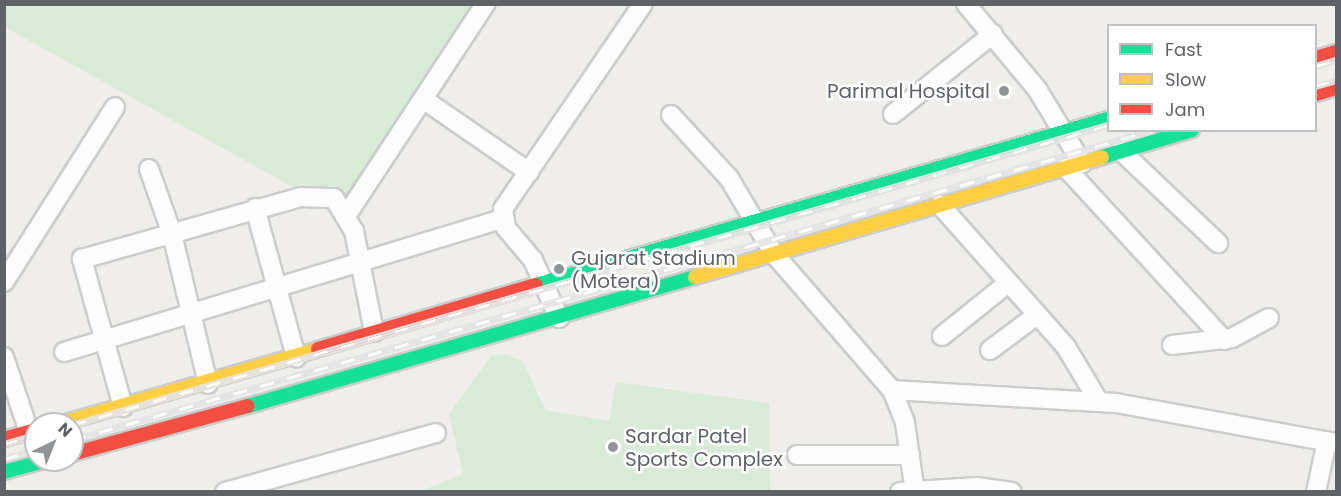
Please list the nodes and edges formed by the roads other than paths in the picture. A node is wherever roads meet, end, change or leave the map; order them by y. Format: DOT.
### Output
graph roads {
  1 [pos="485,4"];
  2 [pos="643,4"];
  3 [pos="972,6"];
  4 [pos="993,34"];
  5 [pos="1336,52"];
  6 [pos="1317,58"];
  7 [pos="1336,88"];
  8 [pos="1317,94"];
  9 [pos="423,99"];
  10 [pos="115,107"];
  11 [pos="893,114"];
  12 [pos="671,115"];
  13 [pos="1107,119"];
  14 [pos="1063,132"];
  15 [pos="1184,132"];
  16 [pos="1121,151"];
  17 [pos="1074,165"];
  18 [pos="149,169"];
  19 [pos="529,172"];
  20 [pos="940,205"];
  21 [pos="255,208"];
  22 [pos="346,216"];
  23 [pos="502,219"];
  24 [pos="756,223"];
  25 [pos="172,234"];
  26 [pos="1218,243"];
  27 [pos="774,254"];
  28 [pos="360,262"];
  29 [pos="4,282"];
  30 [pos="1008,283"];
  31 [pos="546,284"];
  32 [pos="277,290"];
  33 [pos="193,314"];
  34 [pos="1037,315"];
  35 [pos="559,318"];
  36 [pos="1269,318"];
  37 [pos="374,332"];
  38 [pos="942,336"];
  39 [pos="1224,340"];
  40 [pos="104,341"];
  41 [pos="1172,345"];
  42 [pos="990,350"];
  43 [pos="64,352"];
  44 [pos="4,357"];
  45 [pos="296,357"];
  46 [pos="208,384"];
  47 [pos="892,390"];
  48 [pos="1099,402"];
  49 [pos="123,407"];
  50 [pos="26,412"];
  51 [pos="84,417"];
  52 [pos="24,433"];
  53 [pos="436,433"];
  54 [pos="4,439"];
  55 [pos="1332,442"];
  56 [pos="84,451"];
  57 [pos="797,455"];
  58 [pos="910,455"];
  59 [pos="24,467"];
  60 [pos="4,472"];
  61 [pos="910,491"];
  62 [pos="225,492"];
  63 [pos="1012,492"];
  64 [pos="1316,492"];
  1 -- 9 [label="street"];
  2 -- 19 [label="street"];
  3 -- 4 [label="street"];
  4 -- 11 [label="street"];
  4 -- 14 [label="street"];
  5 -- 6 [label="street"];
  7 -- 8 [label="street"];
  9 -- 19 [label="street"];
  9 -- 22 [label="street"];
  10 -- 29 [label="street"];
  12 -- 24 [label="street"];
  13 -- 14 [label="street"];
  14 -- 17 [label="street"];
  14 -- 24 [label="street"];
  15 -- 16 [label="street"];
  16 -- 17 [label="street"];
  16 -- 26 [label="street"];
  17 -- 20 [label="street"];
  17 -- 39 [label="street"];
  18 -- 25 [label="street"];
  19 -- 23 [label="street"];
  20 -- 27 [label="street"];
  20 -- 30 [label="street"];
  21 -- 22 [label="street"];
  21 -- 25 [label="street"];
  21 -- 32 [label="street"];
  22 -- 28 [label="street"];
  23 -- 28 [label="street"];
  23 -- 31 [label="street"];
  24 -- 27 [label="street"];
  24 -- 31 [label="street"];
  25 -- 33 [label="street"];
  25 -- 40 [label="street"];
  27 -- 35 [label="street"];
  27 -- 47 [label="street"];
  28 -- 32 [label="street"];
  28 -- 37 [label="street"];
  30 -- 34 [label="street"];
  30 -- 38 [label="street"];
  31 -- 35 [label="street"];
  31 -- 37 [label="street"];
  32 -- 33 [label="street"];
  32 -- 45 [label="street"];
  33 -- 40 [label="street"];
  33 -- 46 [label="street"];
  34 -- 42 [label="street"];
  34 -- 48 [label="street"];
  35 -- 56 [label="street"];
  36 -- 39 [label="street"];
  37 -- 45 [label="street"];
  39 -- 41 [label="street"];
  40 -- 43 [label="street"];
  40 -- 49 [label="street"];
  44 -- 50 [label="street"];
  45 -- 46 [label="street"];
  46 -- 49 [label="street"];
  47 -- 48 [label="street"];
  47 -- 58 [label="street"];
  48 -- 55 [label="street"];
  49 -- 51 [label="street"];
  52 -- 54 [label="street"];
  53 -- 62 [label="street"];
  55 -- 64 [label="street"];
  57 -- 58 [label="street"];
  58 -- 61 [label="street"];
  59 -- 60 [label="street"];
  61 -- 63 [label="street"];
}
